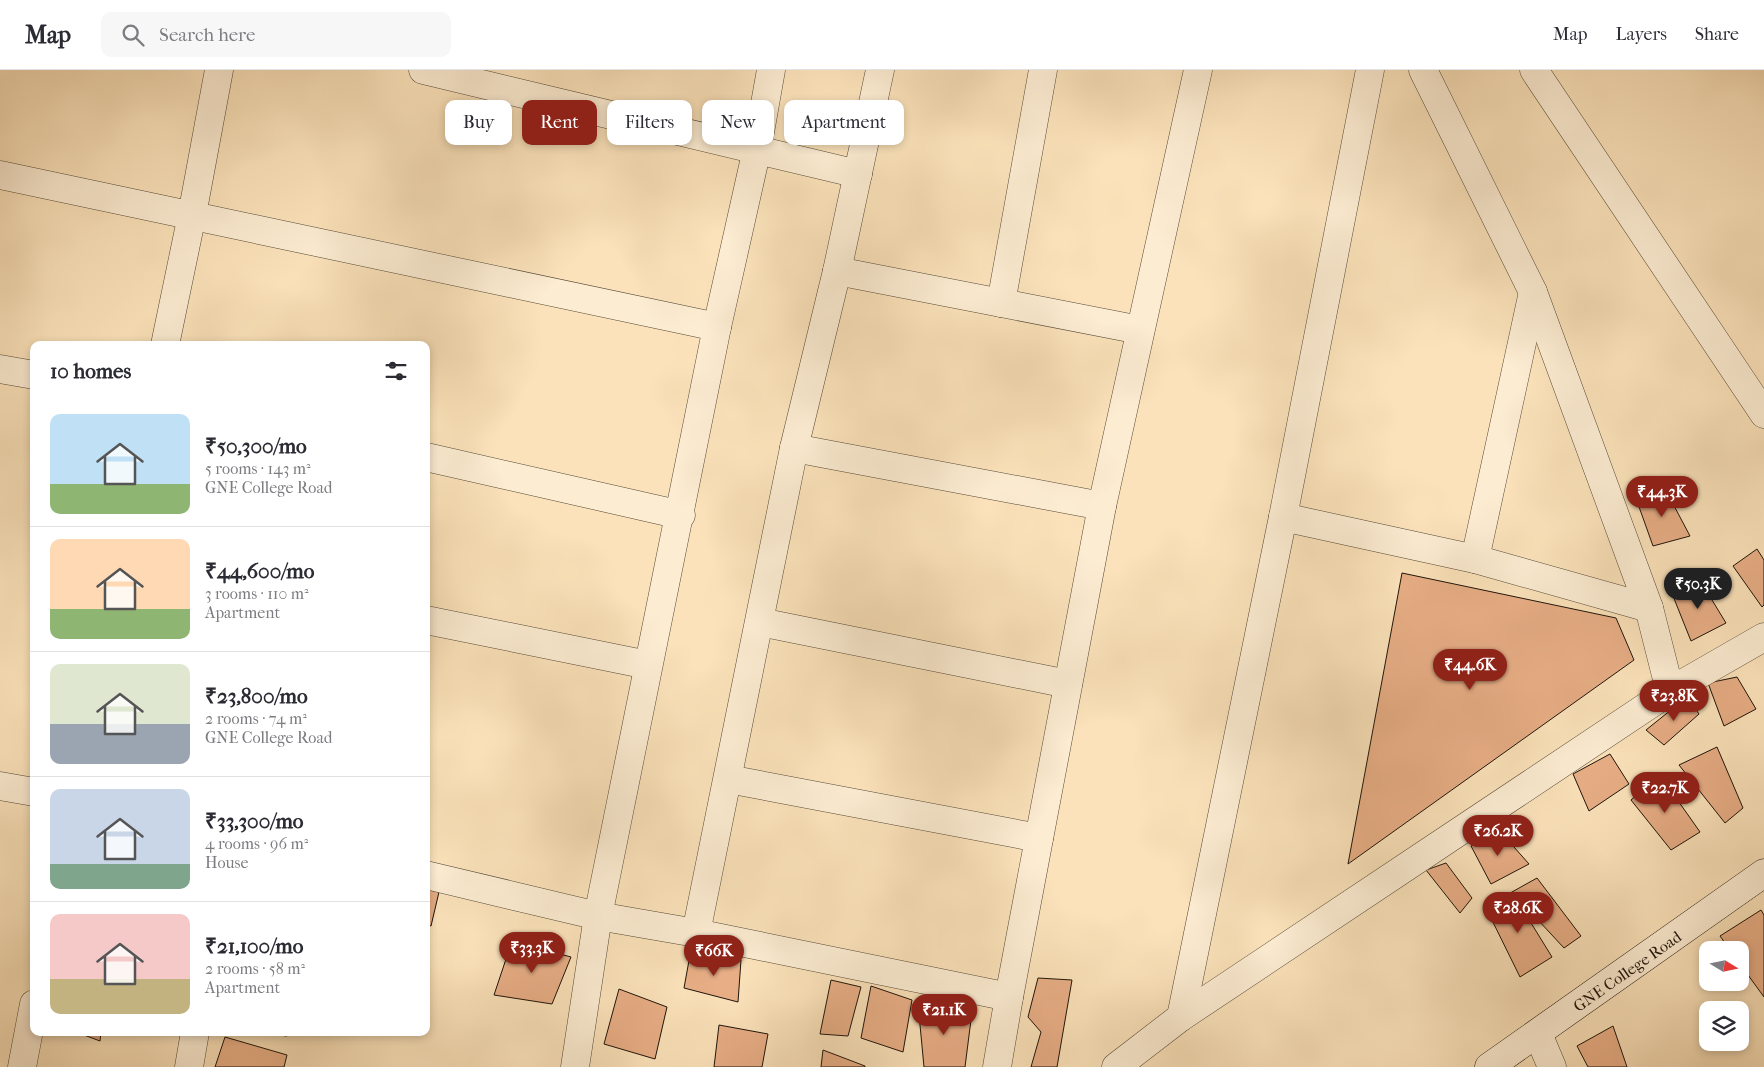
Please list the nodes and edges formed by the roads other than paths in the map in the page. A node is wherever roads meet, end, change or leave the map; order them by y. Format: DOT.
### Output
graph roads {
  1 [pos="219,70"];
  2 [pos="423,70"];
  3 [pos="771,70"];
  4 [pos="880,70"];
  5 [pos="1044,70"];
  6 [pos="1198,70"];
  7 [pos="1370,70"];
  8 [pos="1423,70"];
  9 [pos="1534,70"];
  10 [pos="757,149"];
  11 [pos="858,174"];
  12 [pos="0,175"];
  13 [pos="192,215"];
  14 [pos="837,271"];
  15 [pos="1533,292"];
  16 [pos="1001,303"];
  17 [pos="718,327"];
  18 [pos="1140,330"];
  19 [pos="166,341"];
  20 [pos="0,369"];
  21 [pos="30,374"];
  22 [pos="1764,414"];
  23 [pos="794,448"];
  24 [pos="430,458"];
  25 [pos="1102,506"];
  26 [pos="681,515"];
  27 [pos="1283,517"];
  28 [pos="1475,559"];
  29 [pos="1649,608"];
  30 [pos="430,621"];
  31 [pos="760,622"];
  32 [pos="1764,637"];
  33 [pos="648,665"];
  34 [pos="1068,684"];
  35 [pos="1670,691"];
  36 [pos="728,779"];
  37 [pos="0,786"];
  38 [pos="30,791"];
  39 [pos="1039,838"];
  40 [pos="1764,873"];
  41 [pos="430,876"];
  42 [pos="598,916"];
  43 [pos="696,933"];
  44 [pos="1009,997"];
  45 [pos="1181,1017"];
  46 [pos="30,1025"];
  47 [pos="1538,1034"];
  48 [pos="194,1036"];
  49 [pos="22,1067"];
  50 [pos="188,1067"];
  51 [pos="575,1067"];
  52 [pos="997,1067"];
  53 [pos="1116,1067"];
  54 [pos="1489,1067"];
  55 [pos="1552,1067"];
  1 -- 13 [label="street"];
  2 -- 10 [label="street"];
  3 -- 10 [label="street"];
  4 -- 11 [label="street"];
  5 -- 16 [label="street"];
  6 -- 18 [label="street"];
  7 -- 27 [label="street"];
  8 -- 15 [label="street"];
  9 -- 22 [label="street"];
  10 -- 11 [label="street"];
  10 -- 17 [label="street"];
  11 -- 14 [label="street"];
  12 -- 13 [label="street"];
  13 -- 17 [label="street"];
  13 -- 19 [label="street"];
  14 -- 16 [label="street"];
  14 -- 23 [label="street"];
  15 -- 28 [label="street"];
  15 -- 29 [label="street"];
  16 -- 18 [label="street"];
  17 -- 26 [label="street"];
  18 -- 25 [label="street"];
  20 -- 21 [label="street"];
  23 -- 25 [label="street"];
  23 -- 31 [label="street"];
  24 -- 26 [label="street"];
  25 -- 34 [label="street"];
  26 -- 33 [label="street"];
  27 -- 28 [label="street"];
  27 -- 45 [label="street"];
  28 -- 29 [label="street"];
  29 -- 35 [label="street"];
  30 -- 33 [label="street"];
  31 -- 34 [label="street"];
  31 -- 36 [label="street"];
  32 -- 35 [label="street"];
  33 -- 42 [label="street"];
  34 -- 39 [label="street"];
  35 -- 45 [label="street"];
  36 -- 39 [label="street"];
  36 -- 43 [label="street"];
  37 -- 38 [label="street"];
  39 -- 44 [label="street"];
  40 -- 47 [label="street, GNE College Road"];
  41 -- 42 [label="street"];
  42 -- 43 [label="street"];
  42 -- 51 [label="street"];
  43 -- 44 [label="street"];
  44 -- 52 [label="street"];
  45 -- 53 [label="street"];
  46 -- 49 [label="street"];
  47 -- 54 [label="street, GNE College Road"];
  47 -- 55 [label="street"];
  48 -- 50 [label="street"];
}
